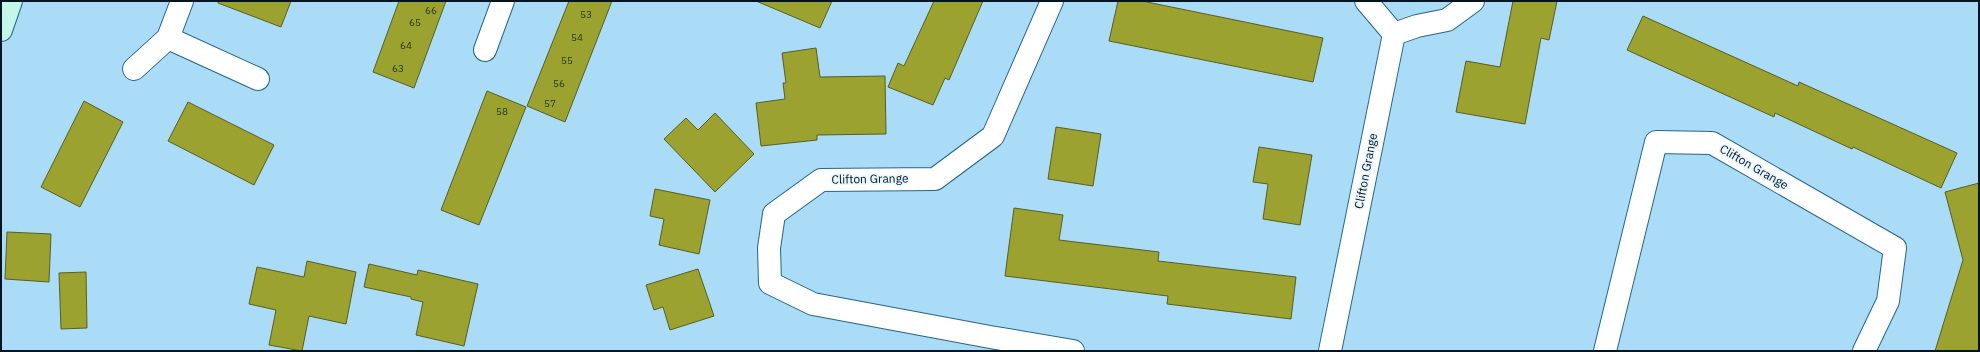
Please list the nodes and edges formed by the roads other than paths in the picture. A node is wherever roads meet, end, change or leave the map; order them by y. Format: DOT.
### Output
graph roads {
  1 [pos="182,1"];
  2 [pos="504,1"];
  3 [pos="1052,1"];
  4 [pos="1366,1"];
  5 [pos="1473,1"];
  6 [pos="1394,34"];
  7 [pos="168,38"];
  8 [pos="485,50"];
  9 [pos="134,69"];
  10 [pos="258,79"];
  11 [pos="988,344"];
  12 [pos="1073,351"];
  13 [pos="1330,351"];
  14 [pos="1604,351"];
  15 [pos="1864,351"];
  1 -- 7 [label="street"];
  2 -- 8 [label="street"];
  3 -- 11 [label="street, Clifton Grange"];
  4 -- 6 [label="street"];
  5 -- 6 [label="street"];
  6 -- 13 [label="street, Clifton Grange"];
  7 -- 9 [label="street"];
  7 -- 10 [label="street"];
  11 -- 12 [label="street, Clifton Grange"];
  14 -- 15 [label="street, Clifton Grange"];
}
